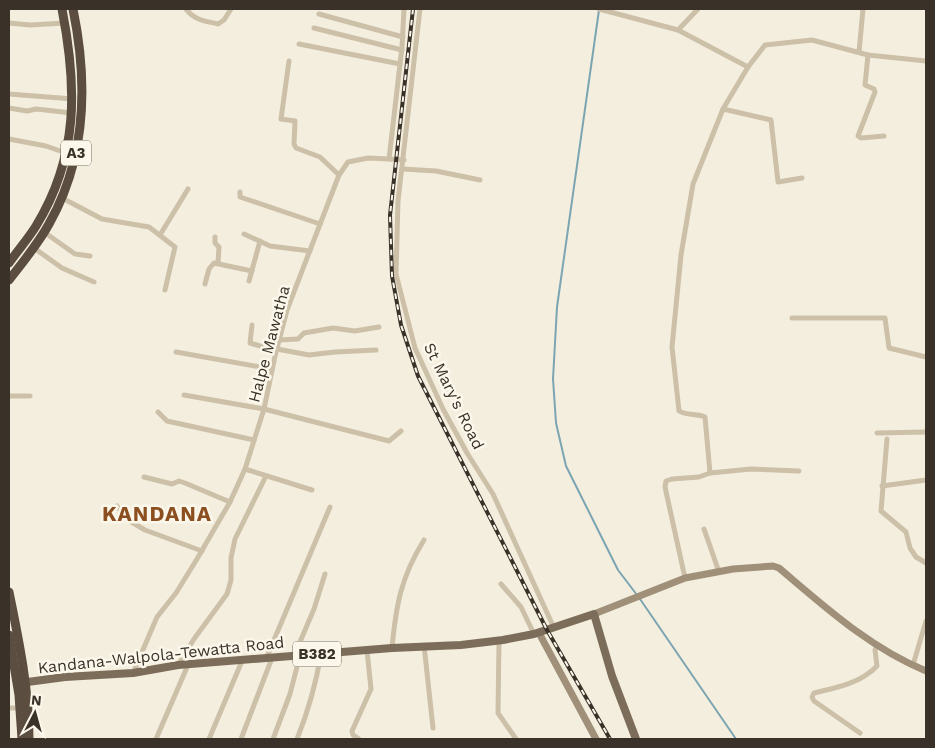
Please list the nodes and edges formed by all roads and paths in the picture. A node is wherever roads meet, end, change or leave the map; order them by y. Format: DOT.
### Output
graph roads {
  1 [pos="62,9"];
  2 [pos="73,9"];
  3 [pos="186,9"];
  4 [pos="231,9"];
  5 [pos="404,9"];
  6 [pos="420,9"];
  7 [pos="599,9"];
  8 [pos="698,9"];
  9 [pos="863,9"];
  10 [pos="319,14"];
  11 [pos="9,23"];
  12 [pos="65,23"];
  13 [pos="314,28"];
  14 [pos="678,30"];
  15 [pos="403,37"];
  16 [pos="299,44"];
  17 [pos="402,50"];
  18 [pos="859,52"];
  19 [pos="868,55"];
  20 [pos="289,61"];
  21 [pos="926,61"];
  22 [pos="400,64"];
  23 [pos="748,67"];
  24 [pos="9,94"];
  25 [pos="73,99"];
  26 [pos="9,108"];
  27 [pos="723,109"];
  28 [pos="72,113"];
  29 [pos="884,136"];
  30 [pos="9,139"];
  31 [pos="66,153"];
  32 [pos="388,159"];
  33 [pos="404,160"];
  34 [pos="403,168"];
  35 [pos="339,175"];
  36 [pos="802,178"];
  37 [pos="480,180"];
  38 [pos="188,189"];
  39 [pos="240,192"];
  40 [pos="62,198"];
  41 [pos="320,224"];
  42 [pos="44,232"];
  43 [pos="244,234"];
  44 [pos="160,235"];
  45 [pos="215,237"];
  46 [pos="260,241"];
  47 [pos="34,248"];
  48 [pos="310,251"];
  49 [pos="12,252"];
  50 [pos="90,256"];
  51 [pos="25,259"];
  52 [pos="9,262"];
  53 [pos="218,263"];
  54 [pos="252,271"];
  55 [pos="9,280"];
  56 [pos="249,281"];
  57 [pos="94,282"];
  58 [pos="206,284"];
  59 [pos="165,290"];
  60 [pos="792,318"];
  61 [pos="252,325"];
  62 [pos="380,327"];
  63 [pos="279,340"];
  64 [pos="277,350"];
  65 [pos="376,350"];
  66 [pos="176,352"];
  67 [pos="926,357"];
  68 [pos="272,369"];
  69 [pos="184,395"];
  70 [pos="9,396"];
  71 [pos="30,396"];
  72 [pos="264,409"];
  73 [pos="158,412"];
  74 [pos="401,430"];
  75 [pos="926,432"];
  76 [pos="877,433"];
  77 [pos="887,439"];
  78 [pos="254,440"];
  79 [pos="245,469"];
  80 [pos="799,471"];
  81 [pos="710,473"];
  82 [pos="266,476"];
  83 [pos="144,477"];
  84 [pos="926,480"];
  85 [pos="882,486"];
  86 [pos="312,490"];
  87 [pos="230,502"];
  88 [pos="117,506"];
  89 [pos="330,507"];
  90 [pos="704,529"];
  91 [pos="424,540"];
  92 [pos="202,551"];
  93 [pos="926,563"];
  94 [pos="719,572"];
  95 [pos="325,574"];
  96 [pos="685,578"];
  97 [pos="501,584"];
  98 [pos="9,592"];
  99 [pos="594,614"];
  100 [pos="926,622"];
  101 [pos="554,628"];
  102 [pos="536,634"];
  103 [pos="9,635"];
  104 [pos="499,641"];
  105 [pos="424,646"];
  106 [pos="877,646"];
  107 [pos="392,648"];
  108 [pos="367,650"];
  109 [pos="321,654"];
  110 [pos="297,656"];
  111 [pos="269,658"];
  112 [pos="242,661"];
  113 [pos="178,665"];
  114 [pos="188,665"];
  115 [pos="913,665"];
  116 [pos="926,670"];
  117 [pos="133,673"];
  118 [pos="22,683"];
  119 [pos="9,708"];
  120 [pos="20,708"];
  121 [pos="433,728"];
  122 [pos="860,733"];
  123 [pos="22,739"];
  124 [pos="30,739"];
  125 [pos="156,739"];
  126 [pos="209,739"];
  127 [pos="241,739"];
  128 [pos="273,739"];
  129 [pos="297,739"];
  130 [pos="359,739"];
  131 [pos="516,739"];
  132 [pos="596,739"];
  133 [pos="636,739"];
  1 -- 12 [label="highway, A3"];
  2 -- 40 [label="highway, A3"];
  3 -- 4 [label="street"];
  5 -- 15 [label="street"];
  6 -- 33 [label="street, St Mary's Road"];
  7 -- 14 [label="street"];
  8 -- 14 [label="street"];
  9 -- 18 [label="street"];
  10 -- 15 [label="street"];
  11 -- 12 [label="street"];
  12 -- 25 [label="highway, A3"];
  13 -- 17 [label="street"];
  14 -- 23 [label="street"];
  15 -- 17 [label="street"];
  16 -- 22 [label="street"];
  17 -- 22 [label="street"];
  18 -- 19 [label="street"];
  18 -- 23 [label="street"];
  19 -- 21 [label="street"];
  19 -- 29 [label="street"];
  20 -- 35 [label="street"];
  22 -- 32 [label="street"];
  23 -- 27 [label="street"];
  24 -- 25 [label="street"];
  25 -- 28 [label="highway, A3"];
  26 -- 28 [label="street"];
  27 -- 36 [label="street"];
  27 -- 81 [label="street"];
  28 -- 31 [label="highway, A3"];
  30 -- 31 [label="street"];
  31 -- 49 [label="highway, A3"];
  32 -- 33 [label="street"];
  32 -- 35 [label="street, Halpe Mawatha"];
  33 -- 34 [label="street, St Mary's Road"];
  34 -- 37 [label="street"];
  34 -- 101 [label="street, St Mary's Road"];
  35 -- 41 [label="street, Halpe Mawatha"];
  38 -- 44 [label="street"];
  39 -- 41 [label="street"];
  40 -- 42 [label="highway, A3"];
  40 -- 44 [label="street"];
  41 -- 48 [label="street, Halpe Mawatha"];
  42 -- 47 [label="highway, A3"];
  42 -- 50 [label="street"];
  43 -- 46 [label="street"];
  44 -- 59 [label="street"];
  45 -- 53 [label="street"];
  46 -- 48 [label="street"];
  46 -- 54 [label="street"];
  47 -- 51 [label="highway, A3"];
  47 -- 57 [label="street"];
  48 -- 63 [label="street, Halpe Mawatha"];
  49 -- 51 [label="highway"];
  49 -- 52 [label="highway, A3"];
  51 -- 55 [label="highway, A3"];
  53 -- 54 [label="street"];
  53 -- 58 [label="street"];
  54 -- 56 [label="street"];
  60 -- 67 [label="street"];
  61 -- 64 [label="street"];
  62 -- 63 [label="street"];
  63 -- 64 [label="street, Halpe Mawatha"];
  64 -- 65 [label="street"];
  64 -- 68 [label="street, Halpe Mawatha"];
  66 -- 68 [label="street"];
  68 -- 72 [label="street, Halpe Mawatha"];
  69 -- 72 [label="street"];
  70 -- 71 [label="street"];
  72 -- 74 [label="street"];
  72 -- 78 [label="street, Halpe Mawatha"];
  73 -- 78 [label="street"];
  75 -- 76 [label="street"];
  77 -- 85 [label="street"];
  78 -- 79 [label="street, Halpe Mawatha"];
  79 -- 82 [label="street"];
  79 -- 87 [label="street, Halpe Mawatha"];
  80 -- 81 [label="street"];
  81 -- 96 [label="street"];
  82 -- 86 [label="street"];
  82 -- 113 [label="street"];
  83 -- 87 [label="street"];
  84 -- 85 [label="street"];
  85 -- 93 [label="street"];
  87 -- 92 [label="street, Halpe Mawatha"];
  88 -- 92 [label="street"];
  89 -- 111 [label="street"];
  90 -- 94 [label="street"];
  91 -- 107 [label="street"];
  92 -- 117 [label="street, Halpe Mawatha"];
  94 -- 96 [label="street"];
  94 -- 106 [label="street"];
  95 -- 110 [label="street"];
  96 -- 99 [label="street"];
  97 -- 102 [label="street"];
  98 -- 118 [label="highway"];
  99 -- 101 [label="main road, Kandana-Walpola-Tewatta Road / B382"];
  99 -- 133 [label="main road"];
  100 -- 115 [label="street"];
  101 -- 102 [label="main road, Kandana-Walpola-Tewatta Road / B382"];
  102 -- 104 [label="main road, Kandana-Walpola-Tewatta Road / B382"];
  102 -- 132 [label="street"];
  103 -- 118 [label="highway"];
  104 -- 105 [label="main road, Kandana-Walpola-Tewatta Road / B382"];
  104 -- 131 [label="street"];
  105 -- 107 [label="main road, Kandana-Walpola-Tewatta Road / B382"];
  105 -- 121 [label="street"];
  106 -- 115 [label="street"];
  106 -- 122 [label="street"];
  107 -- 108 [label="main road, Kandana-Walpola-Tewatta Road / B382"];
  108 -- 109 [label="main road, Kandana-Walpola-Tewatta Road / B382"];
  108 -- 130 [label="street"];
  109 -- 110 [label="main road, Kandana-Walpola-Tewatta Road / B382"];
  109 -- 129 [label="street"];
  110 -- 111 [label="main road, Kandana-Walpola-Tewatta Road / B382"];
  110 -- 128 [label="street"];
  111 -- 112 [label="main road, Kandana-Walpola-Tewatta Road / B382"];
  111 -- 127 [label="street"];
  112 -- 114 [label="main road, Kandana-Walpola-Tewatta Road / B382"];
  112 -- 126 [label="street"];
  113 -- 114 [label="main road, Kandana-Walpola-Tewatta Road / B382"];
  113 -- 117 [label="main road, Kandana-Walpola-Tewatta Road / B382"];
  114 -- 125 [label="street"];
  115 -- 116 [label="street"];
  117 -- 118 [label="main road, Kandana-Walpola-Tewatta Road / B382"];
  118 -- 120 [label="highway"];
  118 -- 124 [label="highway"];
  119 -- 120 [label="street"];
  120 -- 123 [label="highway"];
}
